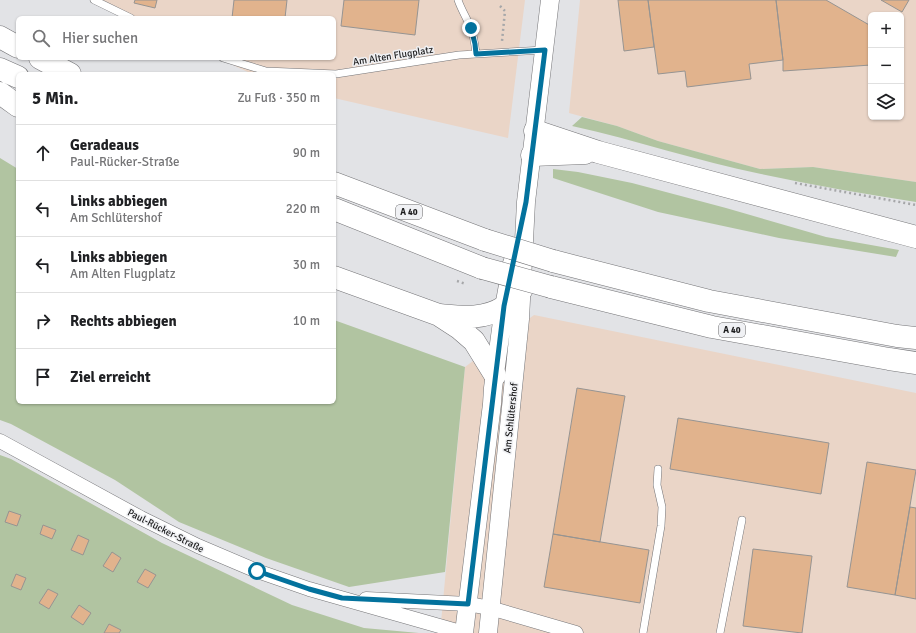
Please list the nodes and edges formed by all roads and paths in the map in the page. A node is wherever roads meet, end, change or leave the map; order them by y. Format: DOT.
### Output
graph roads {
  1 [pos="94,0"];
  2 [pos="458,0"];
  3 [pos="550,0"];
  4 [pos="500,6"];
  5 [pos="127,16"];
  6 [pos="0,38"];
  7 [pos="16,46"];
  8 [pos="545,50"];
  9 [pos="501,52"];
  10 [pos="476,54"];
  11 [pos="44,60"];
  12 [pos="228,60"];
  13 [pos="0,69"];
  14 [pos="66,72"];
  15 [pos="266,72"];
  16 [pos="336,74"];
  17 [pos="16,76"];
  18 [pos="0,93"];
  19 [pos="16,105"];
  20 [pos="535,131"];
  21 [pos="598,152"];
  22 [pos="532,155"];
  23 [pos="336,184"];
  24 [pos="526,202"];
  25 [pos="336,211"];
  26 [pos="916,237"];
  27 [pos="336,278"];
  28 [pos="522,289"];
  29 [pos="504,306"];
  30 [pos="439,315"];
  31 [pos="916,338"];
  32 [pos="916,363"];
  33 [pos="495,375"];
  34 [pos="0,441"];
  35 [pos="658,469"];
  36 [pos="742,520"];
  37 [pos="342,598"];
  38 [pos="468,604"];
  39 [pos="490,608"];
  40 [pos="464,633"];
  41 [pos="488,633"];
  42 [pos="576,633"];
  43 [pos="643,633"];
  44 [pos="720,633"];
  1 -- 5 [label="lane"];
  2 -- 10 [label="lane"];
  3 -- 8 [label="street, Am Schlütershof"];
  4 -- 9 [label="path"];
  6 -- 7 [label="highway"];
  8 -- 9 [label="lane, Am Alten Flugplatz"];
  8 -- 20 [label="street, Am Schlütershof"];
  9 -- 10 [label="lane, Am Alten Flugplatz"];
  10 -- 16 [label="lane, Am Alten Flugplatz"];
  11 -- 14 [label="highway"];
  12 -- 15 [label="lane, Am Alten Flugplatz"];
  13 -- 17 [label="highway"];
  18 -- 19 [label="highway"];
  20 -- 21 [label="highway"];
  20 -- 22 [label="street, Am Schlütershof"];
  21 -- 22 [label="highway"];
  21 -- 26 [label="highway"];
  22 -- 24 [label="street, Am Schlütershof"];
  23 -- 31 [label="highway, A 40, bridge"];
  24 -- 28 [label="street, Am Schlütershof"];
  24 -- 29 [label="street, Am Schlütershof"];
  25 -- 32 [label="highway, A 40, bridge"];
  27 -- 30 [label="highway"];
  28 -- 29 [label="highway"];
  28 -- 39 [label="street, Am Schlütershof"];
  29 -- 30 [label="highway"];
  29 -- 33 [label="street, Am Schlütershof"];
  30 -- 33 [label="highway"];
  33 -- 38 [label="street, Am Schlütershof"];
  34 -- 37 [label="street, Paul-Rücker-Straße"];
  35 -- 43 [label="lane"];
  36 -- 44 [label="lane"];
  37 -- 38 [label="street, Paul-Rücker-Straße"];
  37 -- 40 [label="street, Paul-Rücker-Straße"];
  38 -- 39 [label="street, Paul-Rücker-Straße"];
  38 -- 40 [label="street, Am Schlütershof"];
  39 -- 41 [label="street, Am Schlütershof"];
  39 -- 42 [label="street, Paul-Rücker-Straße"];
}
